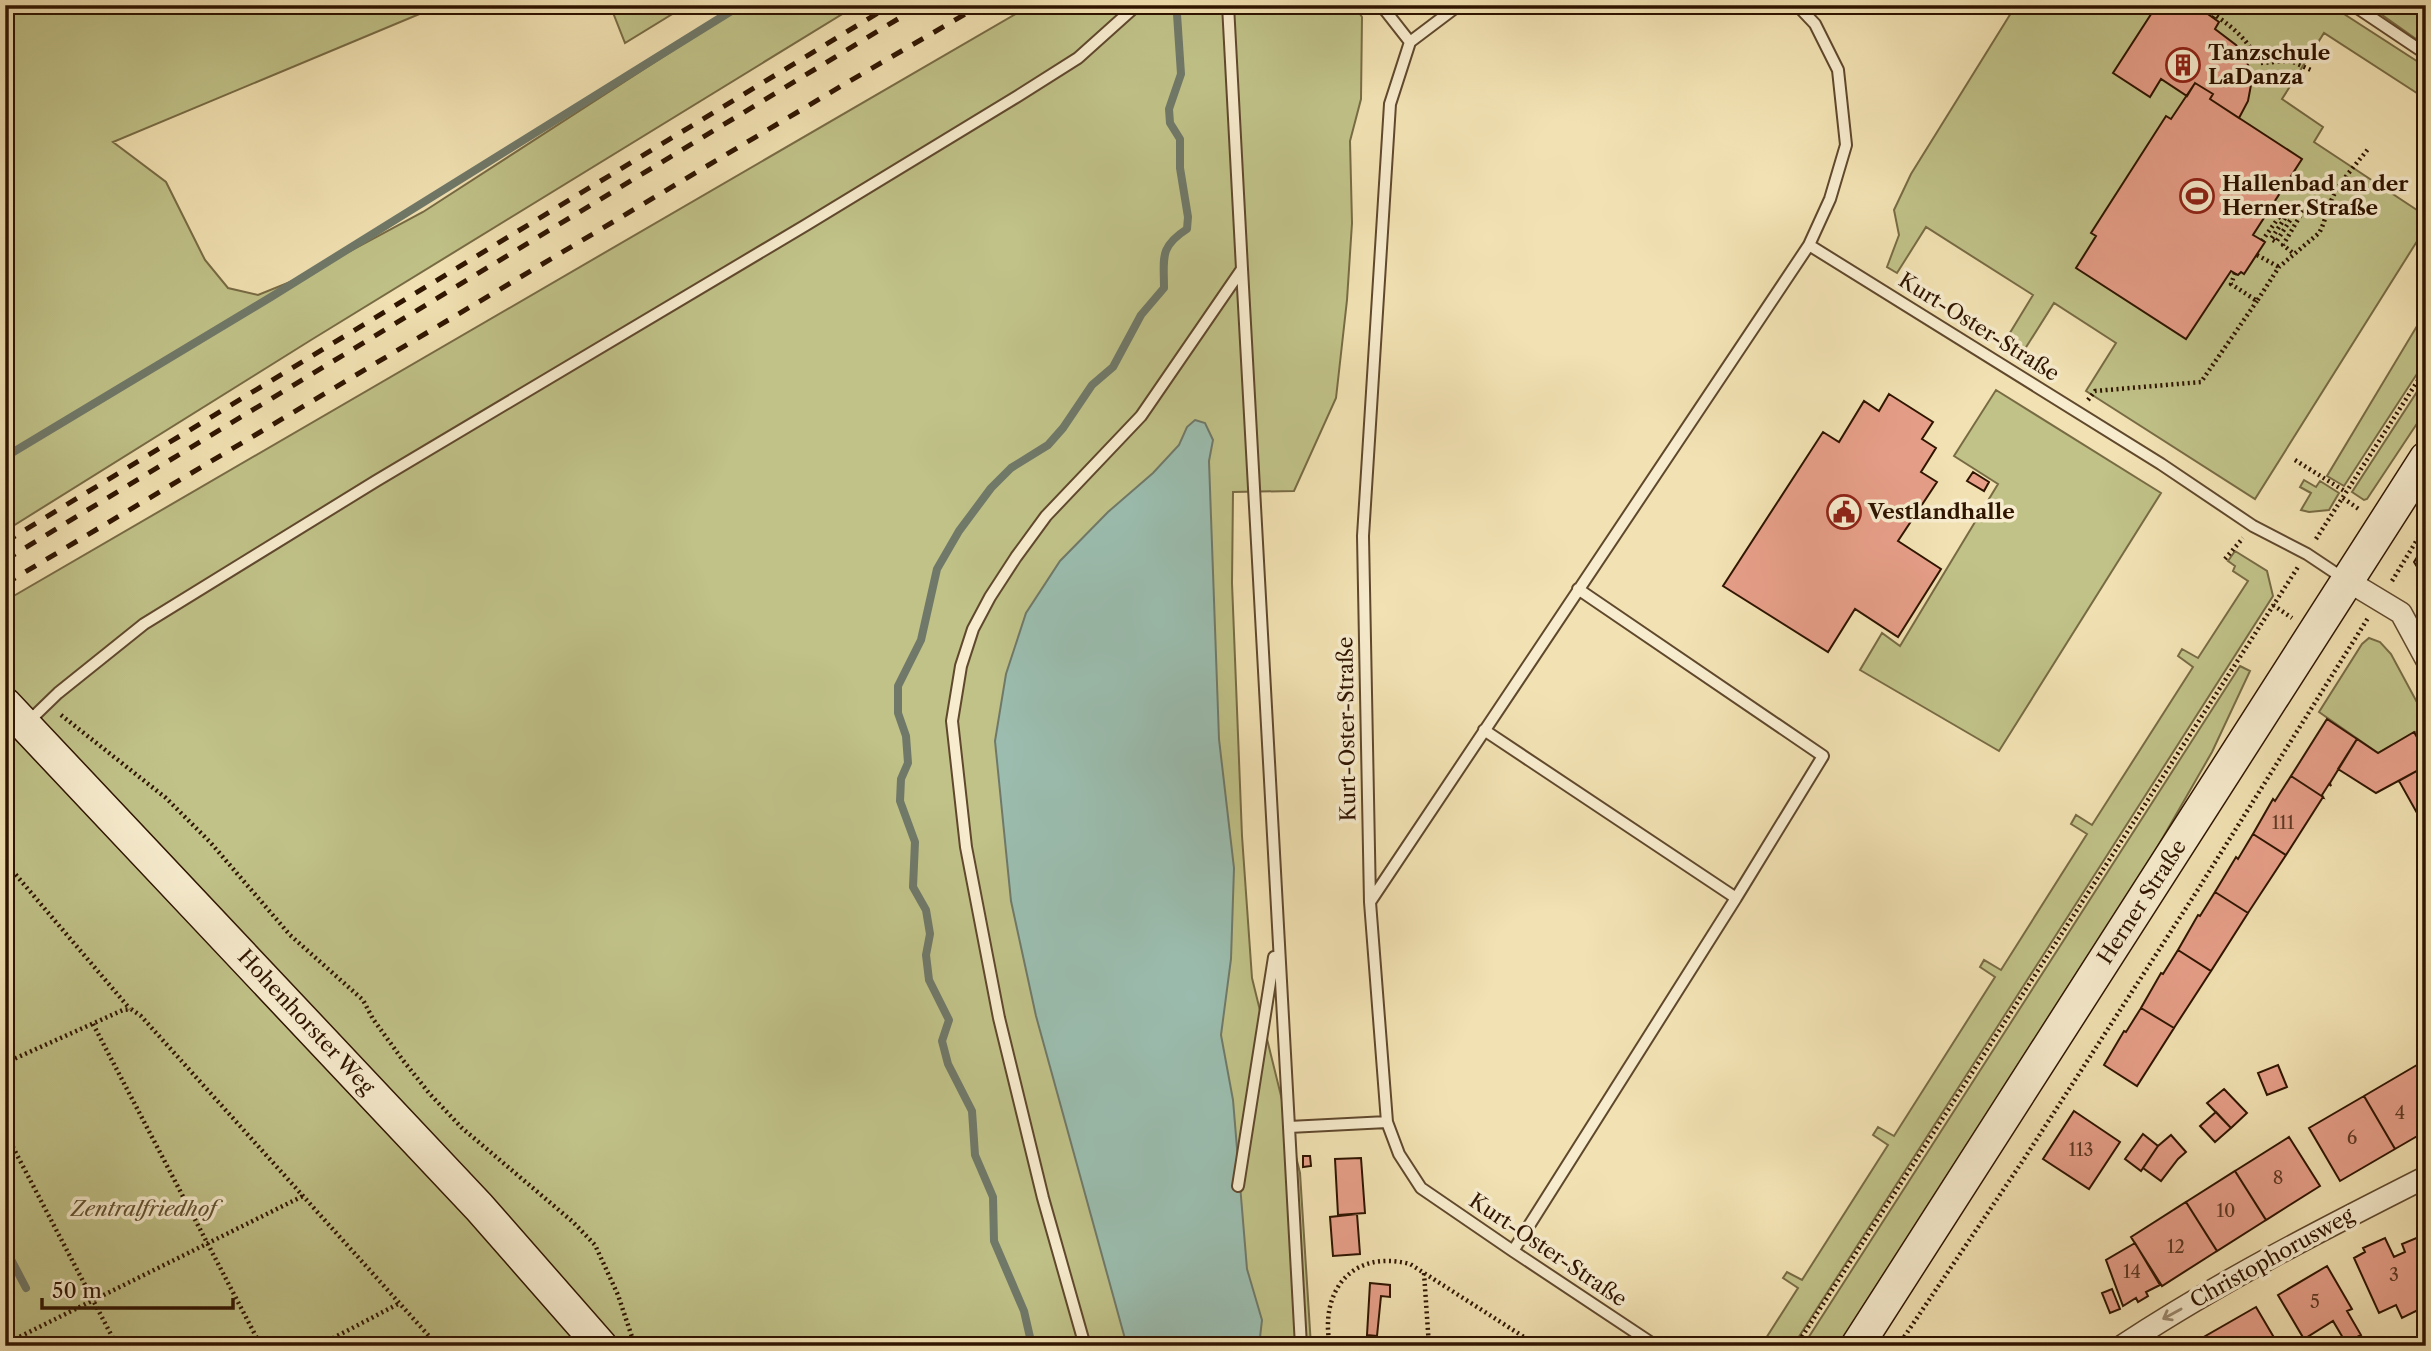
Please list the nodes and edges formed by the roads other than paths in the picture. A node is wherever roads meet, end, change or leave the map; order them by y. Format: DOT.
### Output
graph roads {
  1 [pos="1137,5"];
  2 [pos="1228,5"];
  3 [pos="1381,5"];
  4 [pos="1459,5"];
  5 [pos="1797,5"];
  6 [pos="2353,5"];
  7 [pos="1410,42"];
  8 [pos="2426,54"];
  9 [pos="1809,245"];
  10 [pos="1242,270"];
  11 [pos="2426,458"];
  12 [pos="2348,581"];
  13 [pos="1578,589"];
  14 [pos="2426,659"];
  15 [pos="26,711"];
  16 [pos="1485,730"];
  17 [pos="1736,898"];
  18 [pos="1370,902"];
  19 [pos="1277,933"];
  20 [pos="1387,1122"];
  21 [pos="1289,1127"];
  22 [pos="2426,1177"];
  23 [pos="1238,1186"];
  24 [pos="1513,1251"];
  25 [pos="601,1346"];
  26 [pos="1085,1346"];
  27 [pos="1301,1346"];
  28 [pos="1656,1346"];
  29 [pos="1857,1346"];
  30 [pos="2122,1346"];
  1 -- 15 [label="lane"];
  2 -- 10 [label="lane"];
  3 -- 7 [label="lane"];
  4 -- 7 [label="lane"];
  5 -- 9 [label="lane"];
  6 -- 8 [label="lane"];
  7 -- 18 [label="lane, Kurt-Oster-Straße"];
  9 -- 12 [label="lane, Kurt-Oster-Straße"];
  9 -- 13 [label="lane"];
  10 -- 19 [label="lane"];
  10 -- 26 [label="lane"];
  11 -- 12 [label="main road, Herner Straße"];
  12 -- 14 [label="street"];
  12 -- 29 [label="main road, Herner Straße"];
  13 -- 16 [label="lane"];
  13 -- 17 [label="lane"];
  15 -- 25 [label="main road, Hohenhorster Weg"];
  16 -- 17 [label="lane"];
  16 -- 18 [label="lane"];
  17 -- 24 [label="lane"];
  18 -- 20 [label="lane, Kurt-Oster-Straße"];
  19 -- 21 [label="lane"];
  19 -- 23 [label="lane"];
  20 -- 21 [label="lane"];
  20 -- 24 [label="lane, Kurt-Oster-Straße"];
  21 -- 27 [label="lane"];
  22 -- 30 [label="street, Christophorusweg, one-way"];
  24 -- 28 [label="lane, Kurt-Oster-Straße"];
}
